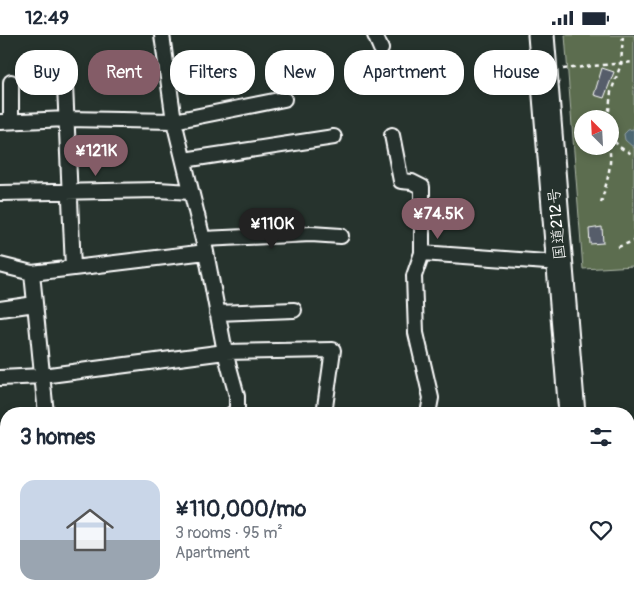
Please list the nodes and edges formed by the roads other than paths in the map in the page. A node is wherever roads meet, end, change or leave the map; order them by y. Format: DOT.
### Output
graph roads {
  1 [pos="162,35"];
  2 [pos="375,35"];
  3 [pos="541,35"];
  4 [pos="381,49"];
  5 [pos="12,82"];
  6 [pos="66,95"];
  7 [pos="284,99"];
  8 [pos="67,119"];
  9 [pos="174,121"];
  10 [pos="6,122"];
  11 [pos="392,135"];
  12 [pos="334,137"];
  13 [pos="184,160"];
  14 [pos="70,192"];
  15 [pos="191,192"];
  16 [pos="0,193"];
  17 [pos="342,236"];
  18 [pos="204,246"];
  19 [pos="422,253"];
  20 [pos="560,263"];
  21 [pos="0,265"];
  22 [pos="73,268"];
  23 [pos="32,273"];
  24 [pos="35,304"];
  25 [pos="0,309"];
  26 [pos="294,310"];
  27 [pos="218,313"];
  28 [pos="225,353"];
  29 [pos="42,376"];
  30 [pos="0,378"];
  31 [pos="45,407"];
  32 [pos="237,407"];
  33 [pos="325,407"];
  34 [pos="429,407"];
  35 [pos="571,407"];
  1 -- 9 [label="street"];
  2 -- 4 [label="street"];
  3 -- 20 [label="highway, 国道212号"];
  5 -- 10 [label="street"];
  6 -- 8 [label="street"];
  7 -- 9 [label="street"];
  8 -- 9 [label="street"];
  8 -- 10 [label="street"];
  8 -- 14 [label="street"];
  9 -- 13 [label="street"];
  11 -- 19 [label="street"];
  12 -- 13 [label="street"];
  13 -- 15 [label="street"];
  14 -- 15 [label="street"];
  14 -- 16 [label="street"];
  14 -- 22 [label="street"];
  15 -- 18 [label="street"];
  17 -- 18 [label="street"];
  18 -- 22 [label="street"];
  18 -- 27 [label="street"];
  19 -- 20 [label="street"];
  19 -- 34 [label="street"];
  20 -- 35 [label="highway, 国道212号"];
  21 -- 23 [label="street"];
  22 -- 23 [label="street"];
  23 -- 24 [label="street"];
  24 -- 25 [label="street"];
  24 -- 29 [label="street"];
  26 -- 27 [label="street"];
  27 -- 28 [label="street"];
  28 -- 29 [label="street"];
  28 -- 32 [label="street"];
  28 -- 33 [label="street"];
  29 -- 30 [label="street"];
  29 -- 31 [label="street"];
}
